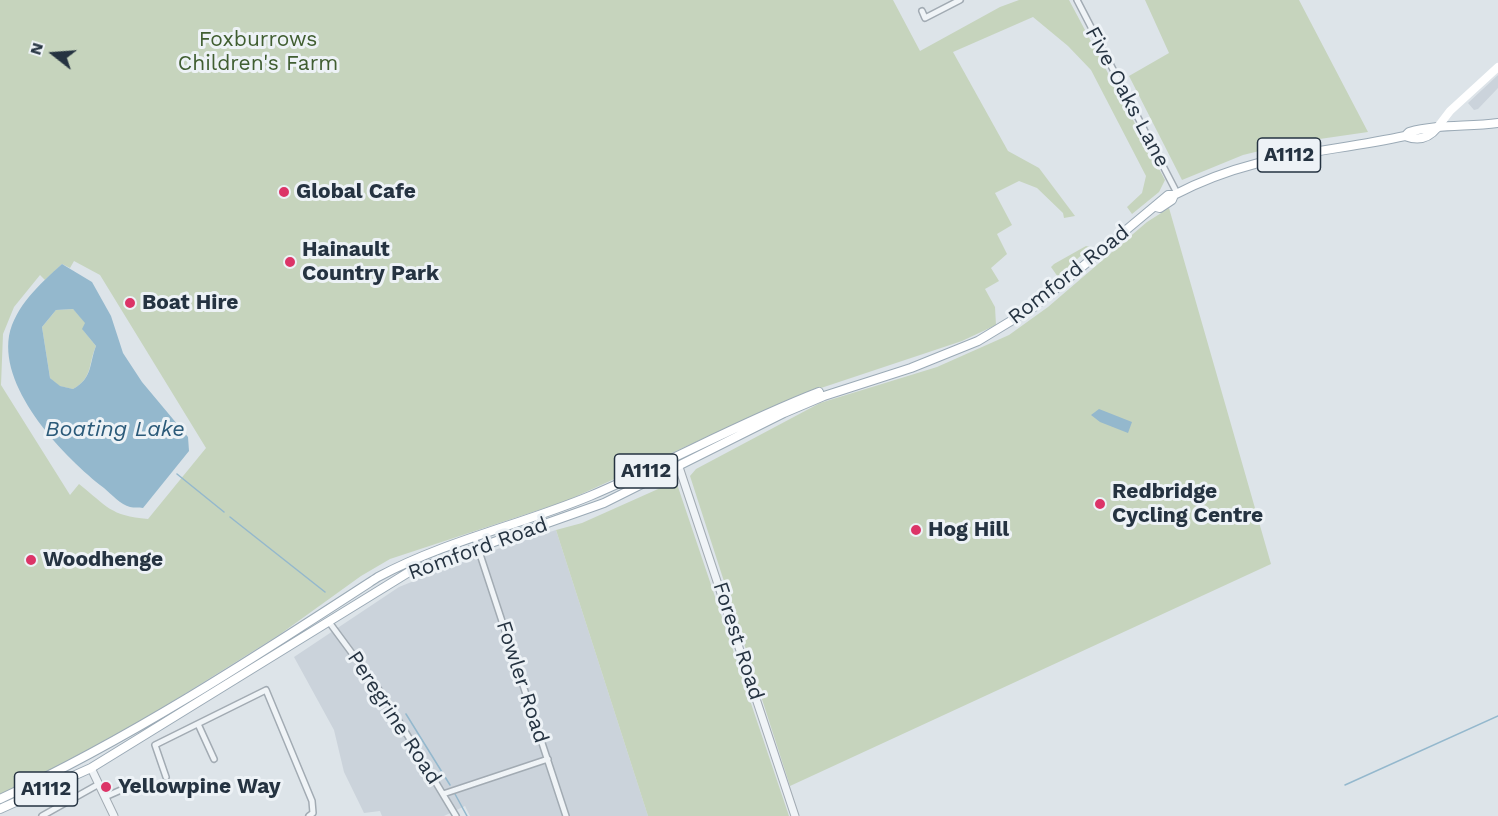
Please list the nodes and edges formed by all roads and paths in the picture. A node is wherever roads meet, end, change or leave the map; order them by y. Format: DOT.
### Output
graph roads {
  1 [pos="960,0"];
  2 [pos="1077,0"];
  3 [pos="922,11"];
  4 [pos="1498,67"];
  5 [pos="1498,123"];
  6 [pos="1437,128"];
  7 [pos="1175,194"];
  8 [pos="914,365"];
  9 [pos="679,467"];
  10 [pos="474,536"];
  11 [pos="478,547"];
  12 [pos="328,622"];
  13 [pos="198,724"];
  14 [pos="85,759"];
  15 [pos="214,759"];
  16 [pos="548,759"];
  17 [pos="91,768"];
  18 [pos="166,777"];
  19 [pos="99,784"];
  20 [pos="130,786"];
  21 [pos="443,794"];
  22 [pos="105,797"];
  23 [pos="0,799"];
  24 [pos="0,809"];
  25 [pos="42,816"];
  26 [pos="114,816"];
  27 [pos="309,816"];
  28 [pos="456,816"];
  29 [pos="566,816"];
  30 [pos="795,816"];
  1 -- 3 [label="street"];
  2 -- 7 [label="street, Five Oaks Lane"];
  4 -- 6 [label="main road, Romford Road"];
  5 -- 6 [label="main road, A1112"];
  6 -- 7 [label="main road, Romford Road / A1112"];
  7 -- 8 [label="main road, Romford Road / A1112"];
  8 -- 9 [label="main road, Romford Road / A1112"];
  8 -- 10 [label="main road, Romford Road / A1112"];
  9 -- 11 [label="main road, Romford Road / A1112"];
  9 -- 30 [label="street, Forest Road"];
  10 -- 11 [label="street, Fowler Road"];
  10 -- 14 [label="main road, Romford Road / A1112"];
  11 -- 12 [label="main road, Romford Road / A1112"];
  11 -- 16 [label="street, Fowler Road"];
  12 -- 17 [label="main road, Romford Road / A1112"];
  12 -- 21 [label="street, Peregrine Road"];
  13 -- 15 [label="street"];
  13 -- 18 [label="street"];
  13 -- 27 [label="street"];
  14 -- 17 [label="main road"];
  14 -- 23 [label="main road, Romford Road / A1112"];
  16 -- 21 [label="street"];
  16 -- 29 [label="street, Fowler Road"];
  17 -- 19 [label="street"];
  17 -- 24 [label="main road, Romford Road / A1112"];
  19 -- 22 [label="street"];
  19 -- 25 [label="street"];
  20 -- 22 [label="street"];
  21 -- 28 [label="street, Peregrine Road"];
  22 -- 26 [label="street"];
}
